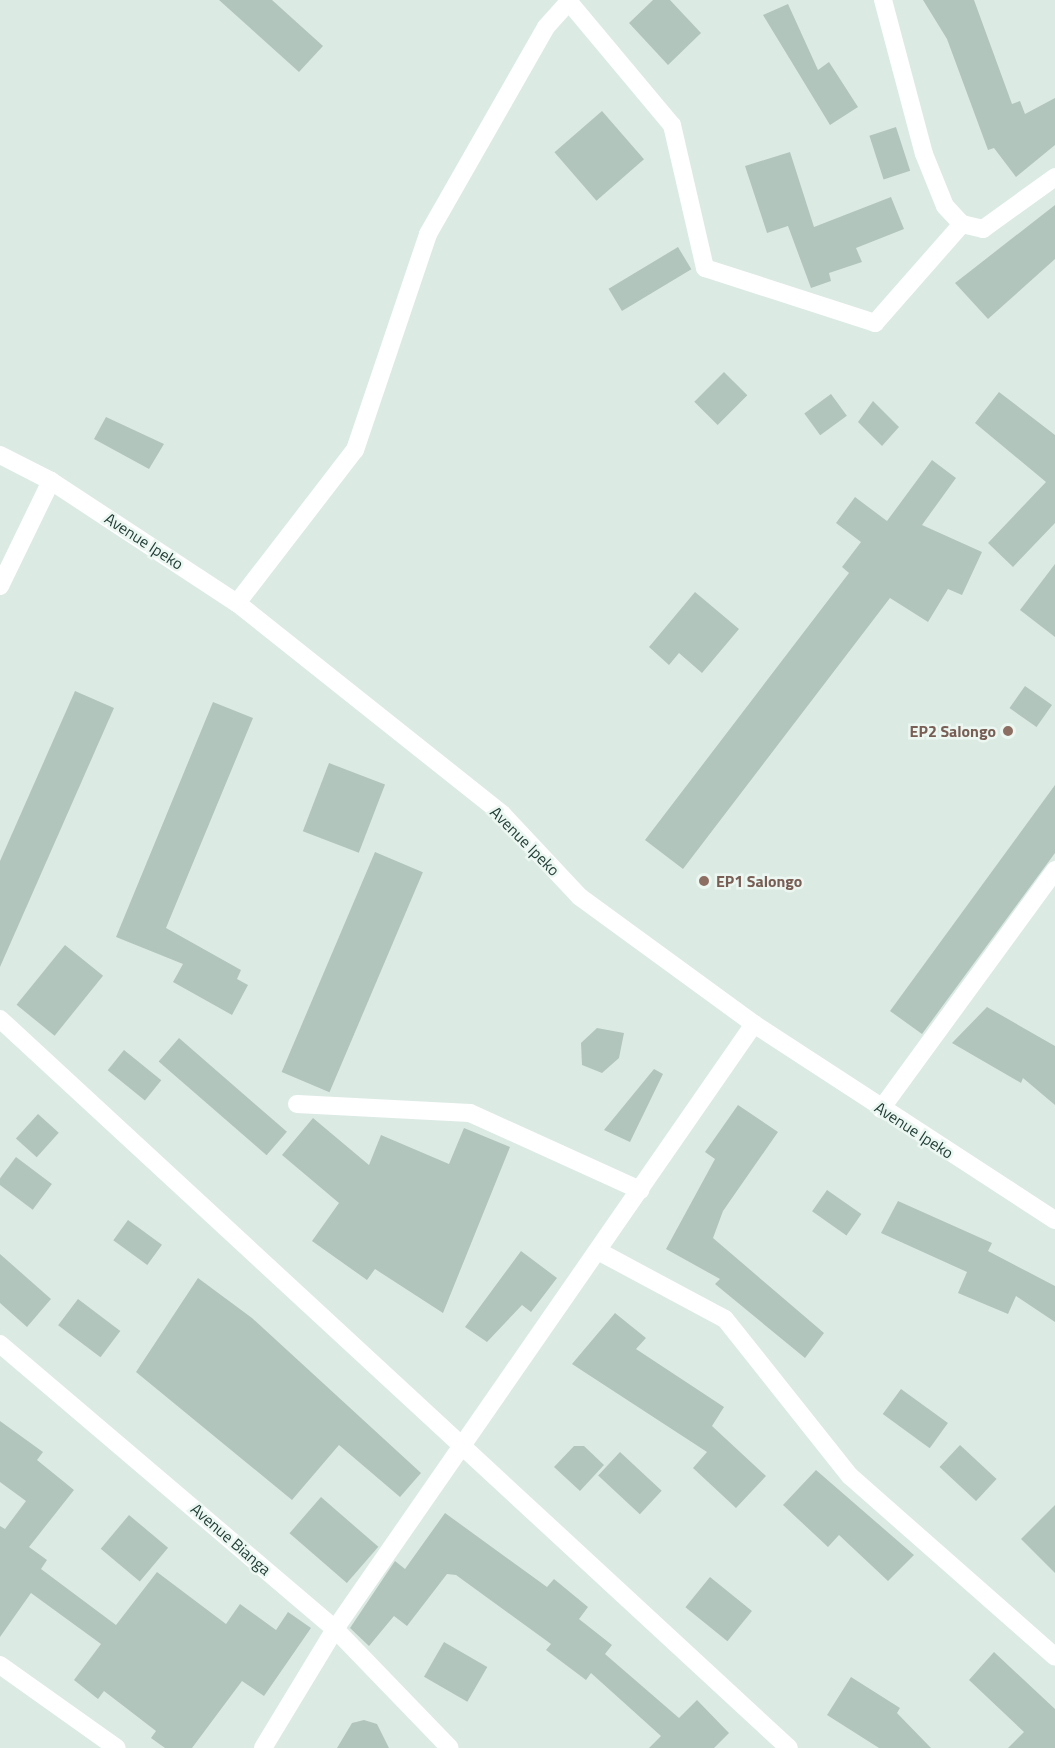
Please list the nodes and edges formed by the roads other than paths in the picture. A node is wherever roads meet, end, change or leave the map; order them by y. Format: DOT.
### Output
graph roads {
  1 [pos="884,0"];
  2 [pos="569,1"];
  3 [pos="1054,180"];
  4 [pos="962,224"];
  5 [pos="0,455"];
  6 [pos="51,481"];
  7 [pos="0,586"];
  8 [pos="237,603"];
  9 [pos="1055,870"];
  10 [pos="0,1018"];
  11 [pos="754,1024"];
  12 [pos="297,1104"];
  13 [pos="881,1109"];
  14 [pos="640,1190"];
  15 [pos="1055,1220"];
  16 [pos="598,1251"];
  17 [pos="0,1344"];
  18 [pos="464,1447"];
  19 [pos="335,1629"];
  20 [pos="1055,1657"];
  21 [pos="0,1665"];
  22 [pos="117,1748"];
  23 [pos="263,1748"];
  24 [pos="450,1748"];
  25 [pos="789,1748"];
  1 -- 4 [label="street"];
  2 -- 4 [label="street"];
  2 -- 8 [label="street"];
  3 -- 4 [label="street"];
  5 -- 6 [label="street, Avenue Ipeko"];
  6 -- 7 [label="street"];
  6 -- 8 [label="street, Avenue Ipeko"];
  8 -- 11 [label="street, Avenue Ipeko"];
  9 -- 13 [label="street"];
  10 -- 18 [label="street"];
  11 -- 13 [label="street, Avenue Ipeko"];
  11 -- 14 [label="street"];
  12 -- 14 [label="street"];
  13 -- 15 [label="street, Avenue Ipeko"];
  14 -- 16 [label="street"];
  16 -- 18 [label="street"];
  16 -- 20 [label="street"];
  17 -- 19 [label="street, Avenue Bianga"];
  18 -- 19 [label="street"];
  18 -- 25 [label="street"];
  19 -- 23 [label="street"];
  19 -- 24 [label="street, Avenue Bianga"];
  21 -- 22 [label="street"];
}
